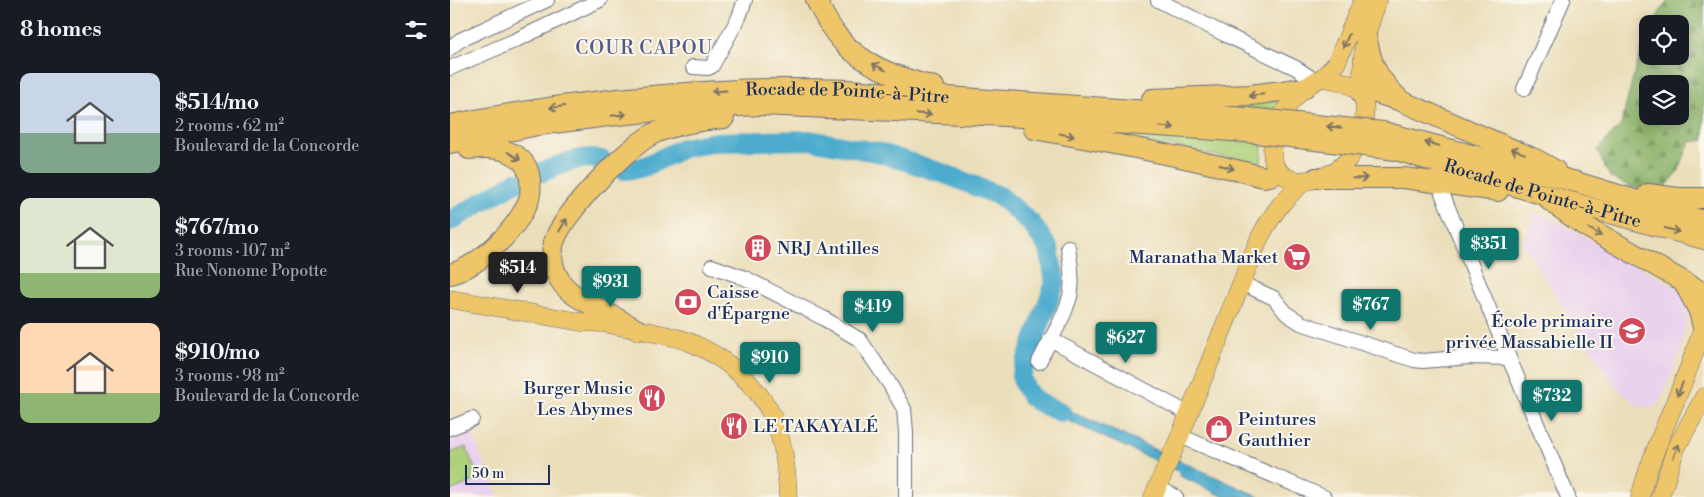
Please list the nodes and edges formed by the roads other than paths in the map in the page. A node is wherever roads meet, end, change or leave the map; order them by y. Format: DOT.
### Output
graph roads {
  1 [pos="547,0"];
  2 [pos="600,0"];
  3 [pos="745,0"];
  4 [pos="816,0"];
  5 [pos="1158,0"];
  6 [pos="1363,0"];
  7 [pos="1378,0"];
  8 [pos="1562,0"];
  9 [pos="1366,35"];
  10 [pos="450,48"];
  11 [pos="451,64"];
  12 [pos="693,67"];
  13 [pos="1314,82"];
  14 [pos="927,85"];
  15 [pos="1524,89"];
  16 [pos="1359,92"];
  17 [pos="1091,100"];
  18 [pos="1002,101"];
  19 [pos="1401,101"];
  20 [pos="858,110"];
  21 [pos="968,116"];
  22 [pos="450,125"];
  23 [pos="1248,125"];
  24 [pos="1382,140"];
  25 [pos="450,143"];
  26 [pos="450,152"];
  27 [pos="1558,172"];
  28 [pos="1279,173"];
  29 [pos="1311,179"];
  30 [pos="1585,185"];
  31 [pos="1513,186"];
  32 [pos="1489,189"];
  33 [pos="1618,190"];
  34 [pos="1442,193"];
  35 [pos="1541,194"];
  36 [pos="1704,198"];
  37 [pos="1563,211"];
  38 [pos="1271,215"];
  39 [pos="1704,221"];
  40 [pos="1704,239"];
  41 [pos="1068,247"];
  42 [pos="712,266"];
  43 [pos="450,274"];
  44 [pos="1683,282"];
  45 [pos="1241,283"];
  46 [pos="1704,294"];
  47 [pos="450,299"];
  48 [pos="1704,325"];
  49 [pos="642,330"];
  50 [pos="1050,339"];
  51 [pos="1509,358"];
  52 [pos="1038,362"];
  53 [pos="1704,397"];
  54 [pos="1189,414"];
  55 [pos="472,419"];
  56 [pos="450,428"];
  57 [pos="1177,442"];
  58 [pos="1158,486"];
  59 [pos="788,497"];
  60 [pos="906,497"];
  61 [pos="1176,497"];
  62 [pos="1324,497"];
  63 [pos="1568,497"];
  64 [pos="1640,497"];
  65 [pos="1660,497"];
  1 -- 10 [label="street"];
  2 -- 11 [label="street"];
  3 -- 12 [label="street"];
  14 -- 4 [label="highway, one-way"];
  5 -- 13 [label="street"];
  6 -- 13 [label="main road, one-way"];
  7 -- 9 [label="main road"];
  8 -- 15 [label="street"];
  9 -- 16 [label="main road"];
  9 -- 19 [label="highway"];
  13 -- 16 [label="main road"];
  13 -- 17 [label="highway, one-way"];
  13 -- 28 [label="main road"];
  14 -- 17 [label="highway"];
  14 -- 18 [label="highway"];
  16 -- 19 [label="highway"];
  16 -- 29 [label="main road"];
  17 -- 18 [label="highway"];
  18 -- 22 [label="highway, Rocade de Pointe-à-Pitre, one-way"];
  18 -- 23 [label="highway, Rocade de Pointe-à-Pitre"];
  27 -- 19 [label="highway, one-way"];
  20 -- 21 [label="highway, Rocade de Pointe-à-Pitre, one-way"];
  25 -- 20 [label="highway, Rocade de Pointe-à-Pitre, one-way"];
  49 -- 20 [label="highway, one-way"];
  21 -- 23 [label="highway, Rocade de Pointe-à-Pitre, one-way"];
  21 -- 28 [label="highway, one-way"];
  23 -- 24 [label="highway, bridge"];
  30 -- 24 [label="highway, Rocade de Pointe-à-Pitre, one-way"];
  24 -- 31 [label="highway, Rocade de Pointe-à-Pitre"];
  26 -- 43 [label="highway, one-way"];
  27 -- 30 [label="highway"];
  27 -- 33 [label="highway"];
  28 -- 29 [label="main road"];
  28 -- 38 [label="main road"];
  29 -- 32 [label="highway, one-way"];
  29 -- 38 [label="main road"];
  30 -- 33 [label="highway"];
  30 -- 39 [label="highway, Rocade de Pointe-à-Pitre"];
  31 -- 32 [label="highway"];
  31 -- 35 [label="highway, Rocade de Pointe-à-Pitre"];
  32 -- 37 [label="highway"];
  33 -- 36 [label="highway"];
  34 -- 51 [label="street"];
  35 -- 37 [label="highway"];
  35 -- 40 [label="highway, Rocade de Pointe-à-Pitre, one-way"];
  37 -- 44 [label="highway, one-way"];
  38 -- 45 [label="main road"];
  41 -- 50 [label="street"];
  42 -- 60 [label="street"];
  44 -- 46 [label="highway"];
  44 -- 48 [label="highway"];
  45 -- 51 [label="street"];
  45 -- 54 [label="main road"];
  47 -- 49 [label="main road"];
  48 -- 64 [label="main road, one-way"];
  49 -- 59 [label="main road"];
  50 -- 52 [label="street"];
  50 -- 54 [label="street"];
  51 -- 63 [label="street"];
  65 -- 53 [label="main road, one-way"];
  54 -- 57 [label="main road"];
  55 -- 56 [label="street"];
  57 -- 58 [label="main road"];
  57 -- 62 [label="street"];
  58 -- 61 [label="street"];
}
